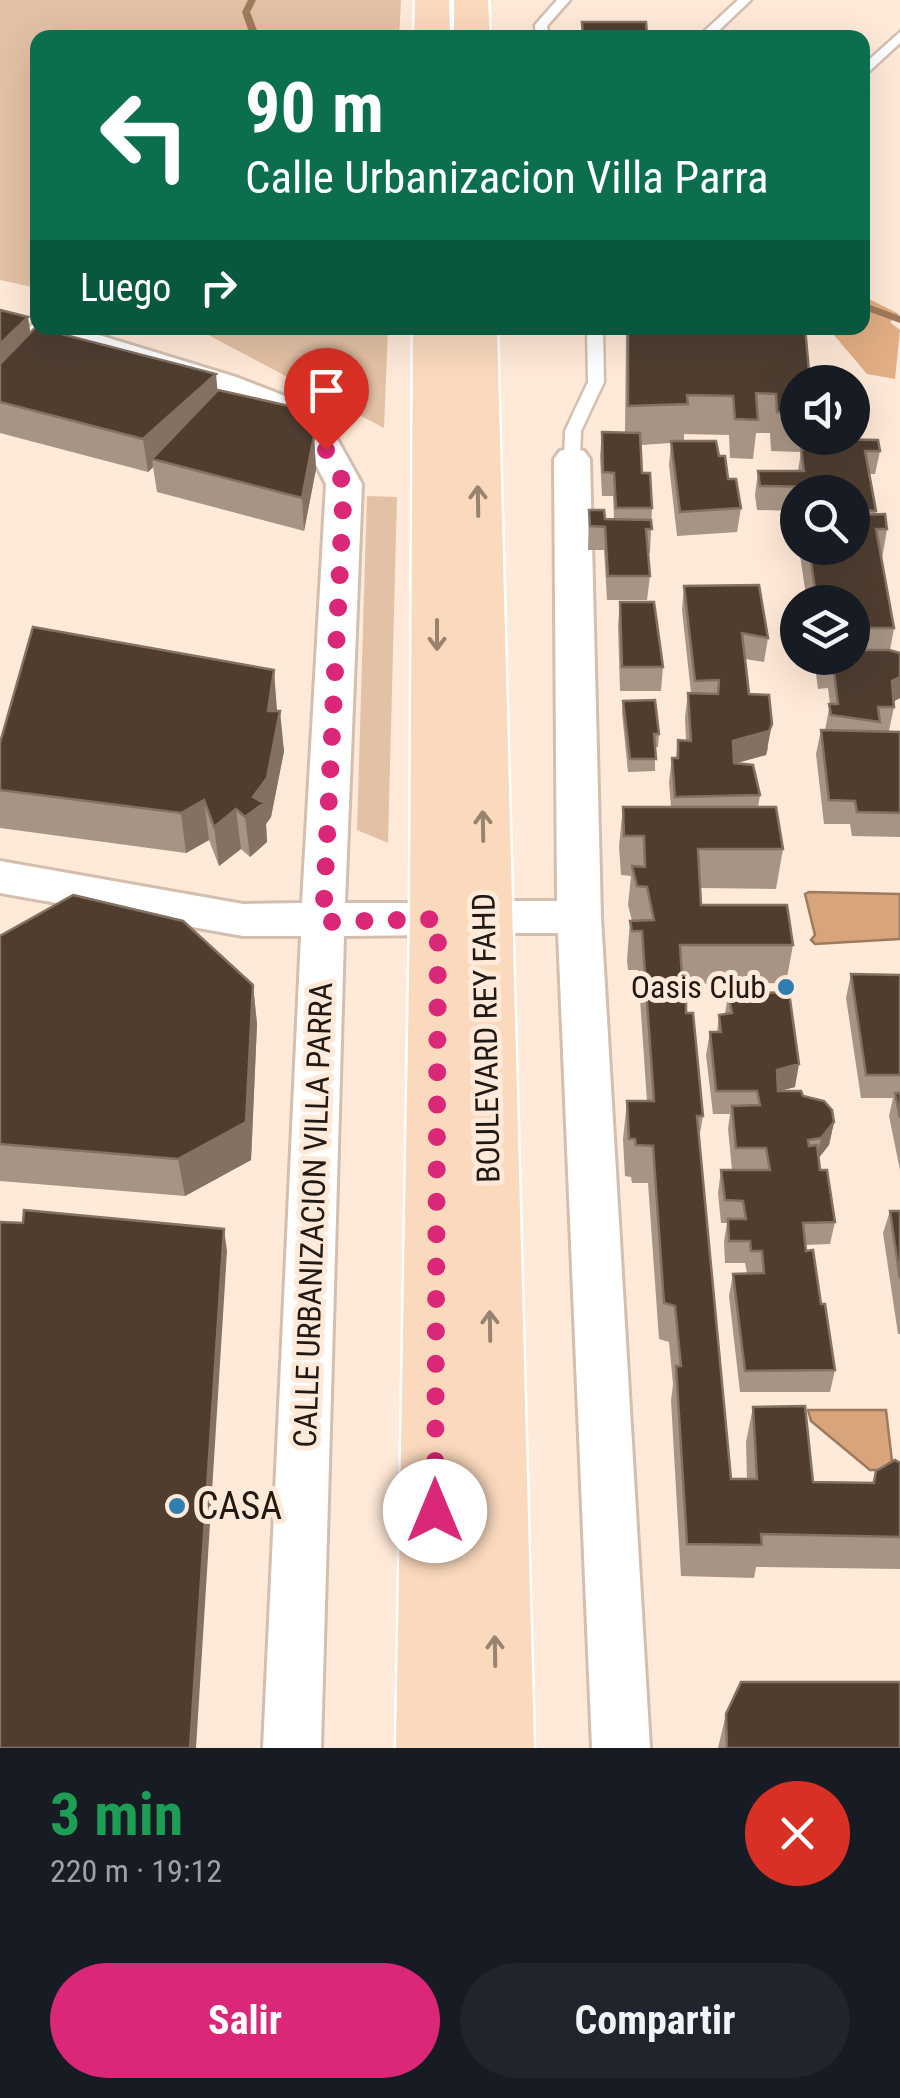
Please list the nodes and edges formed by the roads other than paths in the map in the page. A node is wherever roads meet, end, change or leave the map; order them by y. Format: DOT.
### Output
graph roads {
  1 [pos="432,0"];
  2 [pos="471,0"];
  3 [pos="564,0"];
  4 [pos="745,0"];
  5 [pos="432,30"];
  6 [pos="472,30"];
  7 [pos="542,30"];
  8 [pos="712,30"];
  9 [pos="900,36"];
  10 [pos="870,66"];
  11 [pos="68,335"];
  12 [pos="434,335"];
  13 [pos="476,335"];
  14 [pos="596,335"];
  15 [pos="572,460"];
  16 [pos="0,877"];
  17 [pos="578,917"];
  18 [pos="461,918"];
  19 [pos="323,922"];
  20 [pos="292,1748"];
  21 [pos="434,1748"];
  22 [pos="496,1748"];
  23 [pos="620,1748"];
  1 -- 5 [label="main road"];
  2 -- 6 [label="main road"];
  3 -- 7 [label="lane"];
  4 -- 8 [label="lane"];
  9 -- 10 [label="lane"];
  11 -- 19 [label="street, CALLE URBANIZACION VILLA PARRA"];
  12 -- 18 [label="main road, BOULEVARD REY FAHD, one-way"];
  18 -- 13 [label="main road, BOULEVARD REY FAHD, one-way"];
  14 -- 15 [label="lane"];
  15 -- 17 [label="street"];
  16 -- 19 [label="street"];
  17 -- 18 [label="street"];
  17 -- 23 [label="street"];
  18 -- 19 [label="street"];
  18 -- 21 [label="main road, BOULEVARD REY FAHD"];
  22 -- 18 [label="main road, BOULEVARD REY FAHD, one-way"];
  19 -- 20 [label="street, CALLE URBANIZACION VILLA PARRA"];
}
